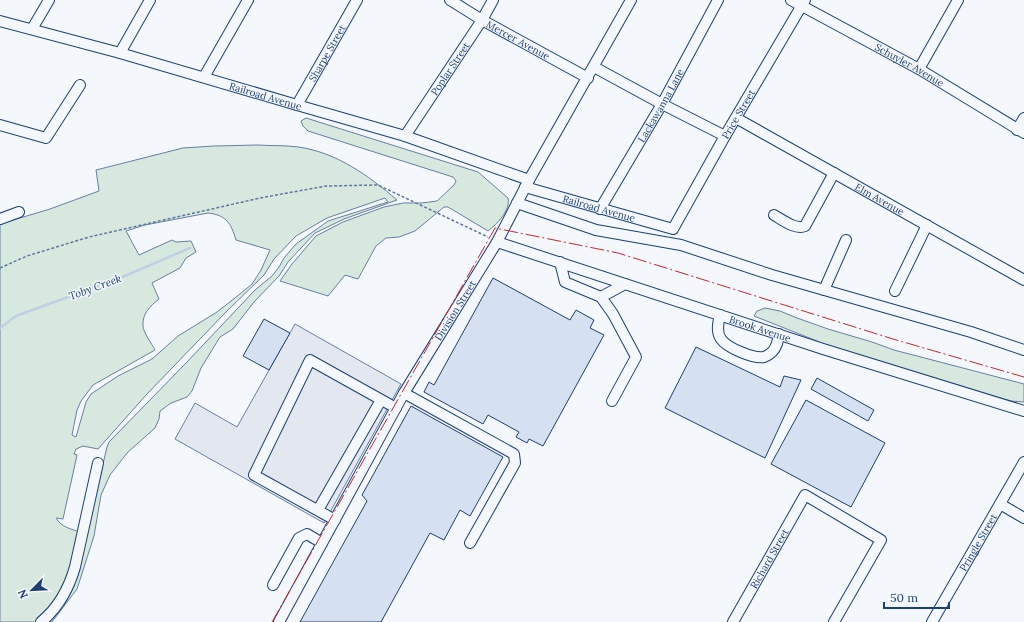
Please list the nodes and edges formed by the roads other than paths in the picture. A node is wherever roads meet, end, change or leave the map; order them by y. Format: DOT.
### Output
graph roads {
  1 [pos="49,0"];
  2 [pos="150,0"];
  3 [pos="248,0"];
  4 [pos="357,0"];
  5 [pos="450,0"];
  6 [pos="494,0"];
  7 [pos="631,0"];
  8 [pos="718,0"];
  9 [pos="792,0"];
  10 [pos="958,0"];
  11 [pos="803,3"];
  12 [pos="482,20"];
  13 [pos="0,21"];
  14 [pos="32,29"];
  15 [pos="120,53"];
  16 [pos="594,67"];
  17 [pos="919,69"];
  18 [pos="204,77"];
  19 [pos="588,78"];
  20 [pos="80,85"];
  21 [pos="662,104"];
  22 [pos="297,106"];
  23 [pos="736,118"];
  24 [pos="1024,118"];
  25 [pos="0,125"];
  26 [pos="1021,131"];
  27 [pos="405,136"];
  28 [pos="725,136"];
  29 [pos="834,173"];
  30 [pos="527,184"];
  31 [pos="517,203"];
  32 [pos="600,209"];
  33 [pos="19,212"];
  34 [pos="774,215"];
  35 [pos="0,219"];
  36 [pos="927,225"];
  37 [pos="673,229"];
  38 [pos="846,240"];
  39 [pos="497,242"];
  40 [pos="560,262"];
  41 [pos="1024,280"];
  42 [pos="625,284"];
  43 [pos="824,290"];
  44 [pos="895,291"];
  45 [pos="601,296"];
  46 [pos="720,315"];
  47 [pos="779,334"];
  48 [pos="1024,350"];
  49 [pos="404,393"];
  50 [pos="381,400"];
  51 [pos="612,401"];
  52 [pos="396,408"];
  53 [pos="1024,411"];
  54 [pos="98,462"];
  55 [pos="1024,462"];
  56 [pos="341,471"];
  57 [pos="357,479"];
  58 [pos="1000,504"];
  59 [pos="318,510"];
  60 [pos="1024,518"];
  61 [pos="335,520"];
  62 [pos="322,543"];
  63 [pos="470,543"];
  64 [pos="273,585"];
  65 [pos="41,622"];
  66 [pos="279,622"];
  67 [pos="733,622"];
  68 [pos="834,622"];
  69 [pos="932,622"];
  1 -- 14 [label="street"];
  2 -- 15 [label="street"];
  3 -- 18 [label="street"];
  4 -- 22 [label="street, Sharpe Street"];
  5 -- 12 [label="street, Mercer Avenue"];
  6 -- 12 [label="street, Poplar Street"];
  7 -- 16 [label="street, Division Street"];
  8 -- 21 [label="street, Lackawanna Lane"];
  9 -- 11 [label="street, Schuyler Avenue"];
  10 -- 17 [label="street"];
  11 -- 17 [label="street, Schuyler Avenue"];
  11 -- 23 [label="street, Price Street"];
  12 -- 19 [label="street, Mercer Avenue"];
  12 -- 27 [label="street, Poplar Street"];
  13 -- 14 [label="street, Railroad Avenue"];
  14 -- 15 [label="street, Railroad Avenue"];
  15 -- 18 [label="street, Railroad Avenue"];
  16 -- 19 [label="street, Division Street"];
  16 -- 21 [label="street"];
  17 -- 26 [label="street, Schuyler Avenue"];
  18 -- 22 [label="street, Railroad Avenue"];
  19 -- 30 [label="street, Division Street"];
  20 -- 25 [label="street"];
  21 -- 28 [label="street"];
  21 -- 32 [label="street, Lackawanna Lane"];
  22 -- 27 [label="street, Railroad Avenue"];
  23 -- 28 [label="street, Price Street"];
  23 -- 29 [label="street, Elm Avenue"];
  24 -- 26 [label="street"];
  27 -- 30 [label="street, Railroad Avenue"];
  28 -- 37 [label="street, Price Street"];
  29 -- 34 [label="street"];
  29 -- 36 [label="street, Elm Avenue"];
  30 -- 31 [label="street, Division Street"];
  30 -- 32 [label="street, Railroad Avenue"];
  31 -- 39 [label="street, Division Street"];
  31 -- 43 [label="street"];
  32 -- 37 [label="street, Railroad Avenue"];
  33 -- 35 [label="street"];
  36 -- 41 [label="street, Elm Avenue"];
  36 -- 44 [label="street"];
  38 -- 43 [label="street"];
  39 -- 40 [label="street, Brook Avenue"];
  39 -- 49 [label="street, Division Street"];
  40 -- 42 [label="street, Brook Avenue"];
  40 -- 45 [label="street"];
  42 -- 45 [label="street"];
  42 -- 46 [label="street, Brook Avenue"];
  43 -- 48 [label="street"];
  45 -- 51 [label="street"];
  46 -- 47 [label="street, Brook Avenue"];
  46 -- 47 [label="street"];
  47 -- 53 [label="street, Brook Avenue"];
  49 -- 52 [label="street, Division Street"];
  49 -- 63 [label="street"];
  50 -- 52 [label="street"];
  50 -- 56 [label="street"];
  50 -- 59 [label="street"];
  52 -- 57 [label="street, Division Street"];
  54 -- 65 [label="street"];
  55 -- 58 [label="street, Pringle Street"];
  56 -- 57 [label="street"];
  56 -- 59 [label="street"];
  57 -- 61 [label="street, Division Street"];
  58 -- 60 [label="street"];
  58 -- 69 [label="street, Pringle Street"];
  59 -- 61 [label="street"];
  61 -- 62 [label="street, Division Street"];
  62 -- 64 [label="street"];
  62 -- 66 [label="street, Division Street"];
  67 -- 68 [label="street, Richard Street"];
}
